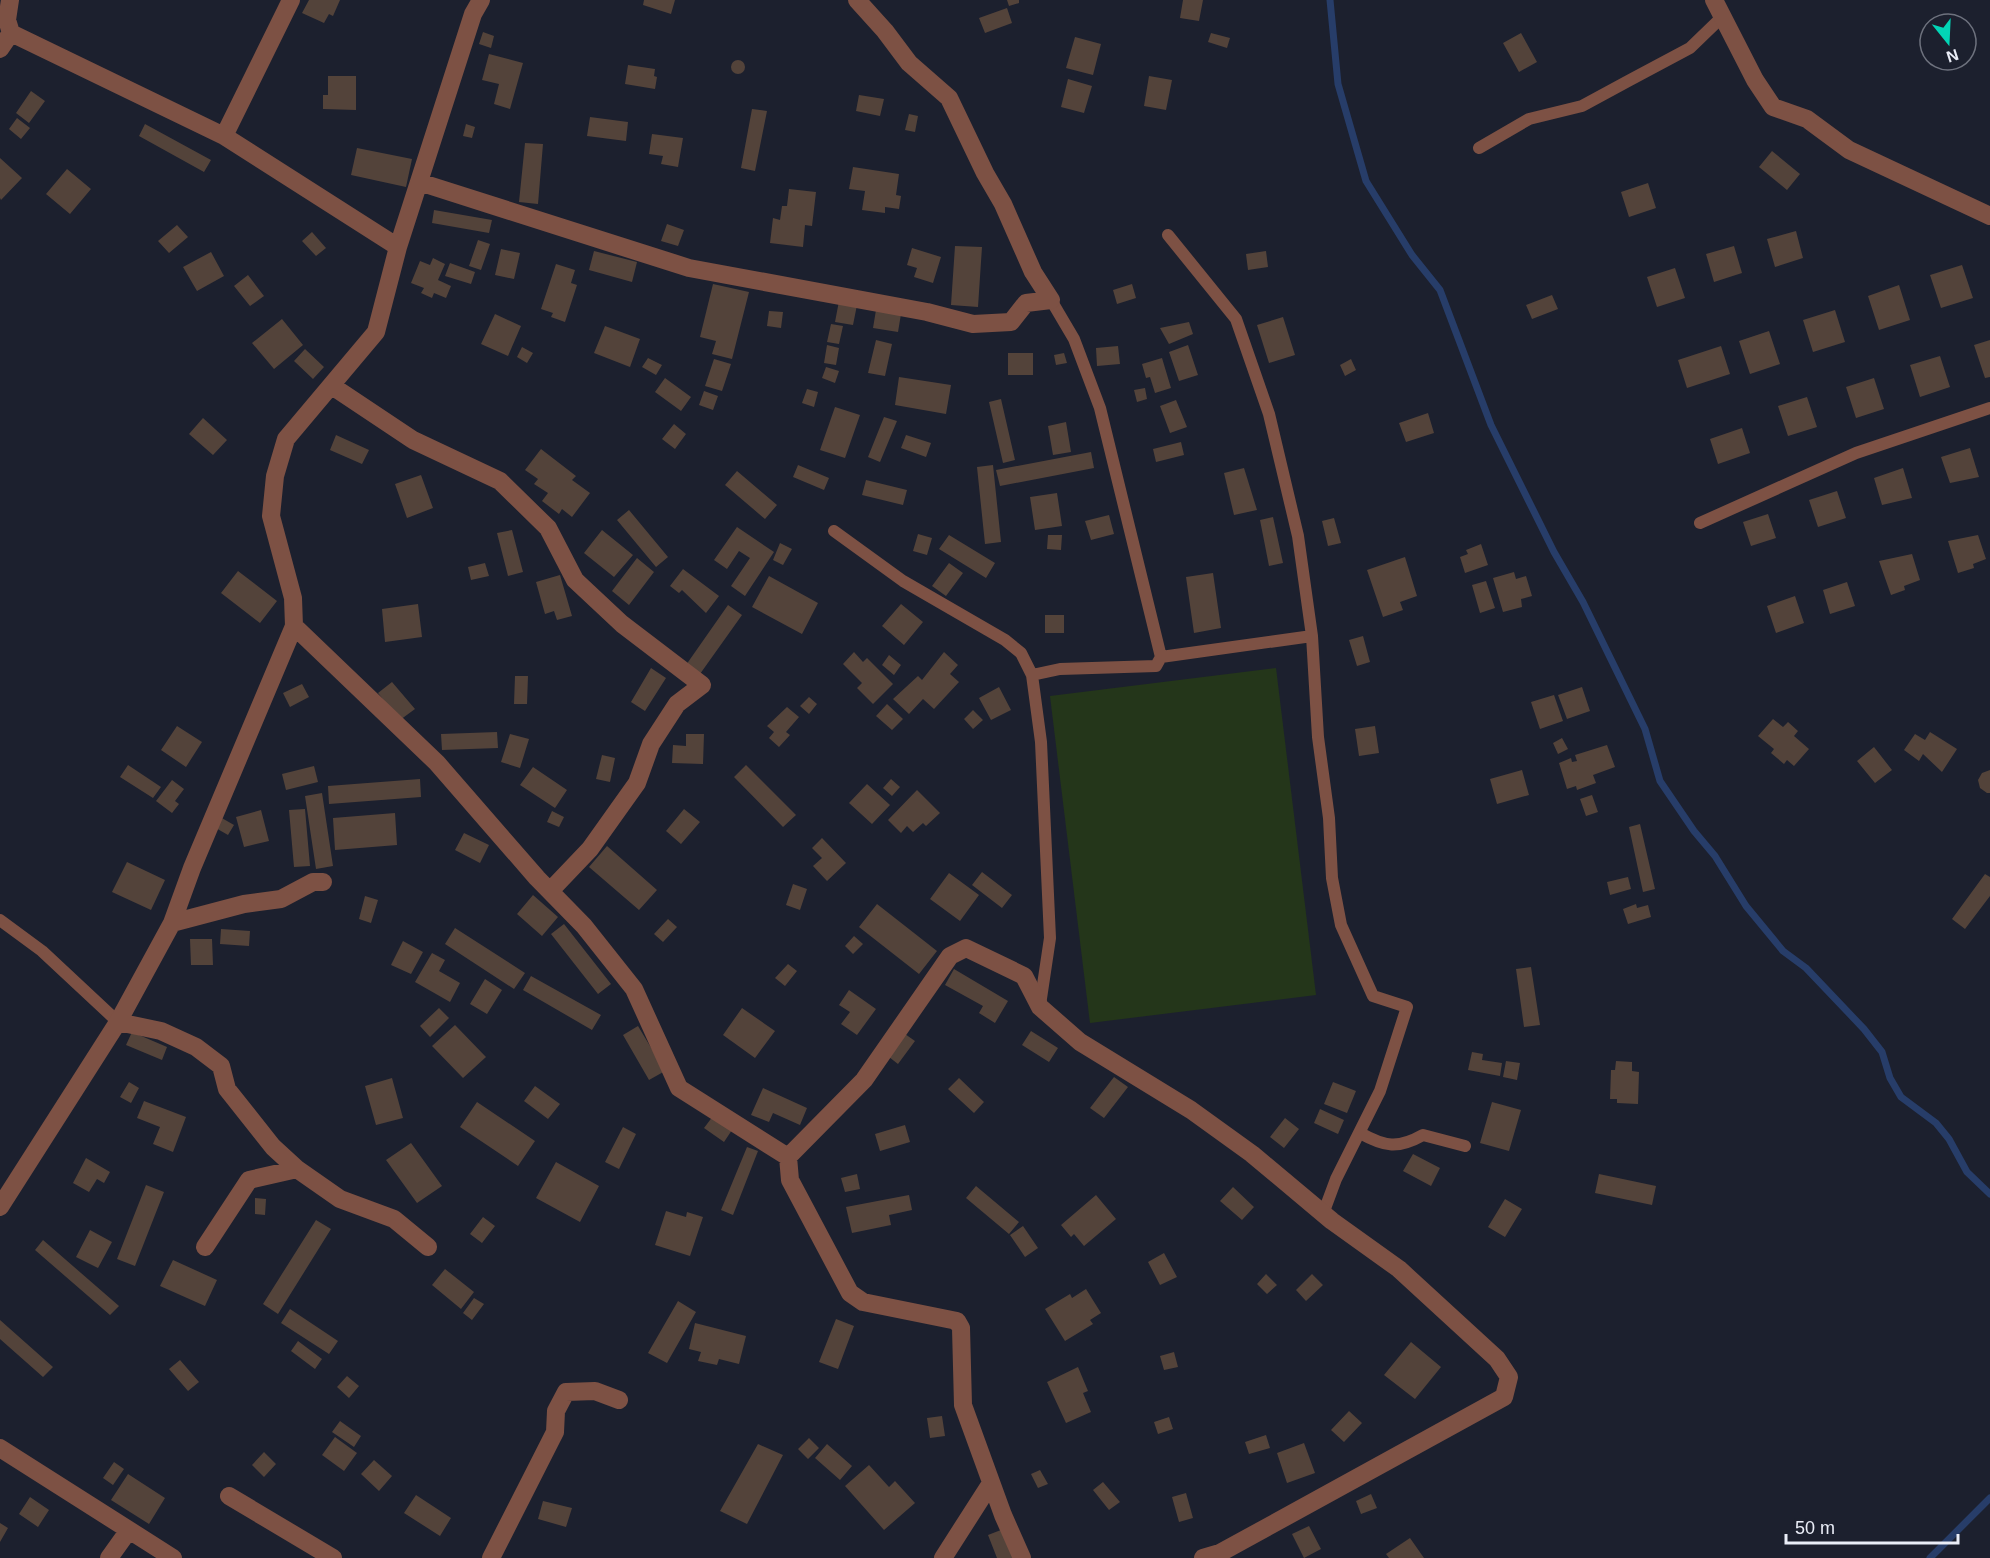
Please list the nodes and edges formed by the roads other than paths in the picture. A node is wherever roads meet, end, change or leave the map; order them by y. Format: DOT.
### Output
graph roads {
  1 [pos="10,0"];
  2 [pos="291,0"];
  3 [pos="481,0"];
  4 [pos="857,0"];
  5 [pos="1714,0"];
  6 [pos="1721,18"];
  7 [pos="11,33"];
  8 [pos="0,49"];
  9 [pos="224,136"];
  10 [pos="1479,148"];
  11 [pos="419,182"];
  12 [pos="1990,216"];
  13 [pos="1168,235"];
  14 [pos="398,247"];
  15 [pos="1051,300"];
  16 [pos="332,386"];
  17 [pos="1990,408"];
  18 [pos="1700,523"];
  19 [pos="834,531"];
  20 [pos="294,626"];
  21 [pos="1312,636"];
  22 [pos="1161,657"];
  23 [pos="1032,675"];
  24 [pos="323,882"];
  25 [pos="550,891"];
  26 [pos="0,920"];
  27 [pos="172,923"];
  28 [pos="1040,1007"];
  29 [pos="118,1022"];
  30 [pos="1360,1132"];
  31 [pos="1465,1146"];
  32 [pos="788,1156"];
  33 [pos="297,1169"];
  34 [pos="0,1207"];
  35 [pos="1323,1214"];
  36 [pos="206,1247"];
  37 [pos="428,1247"];
  38 [pos="619,1400"];
  39 [pos="0,1448"];
  40 [pos="991,1483"];
  41 [pos="229,1496"];
  42 [pos="129,1530"];
  43 [pos="1215,1556"];
  44 [pos="109,1558"];
  45 [pos="173,1558"];
  46 [pos="333,1558"];
  47 [pos="491,1558"];
  48 [pos="943,1558"];
  49 [pos="1022,1558"];
  1 -- 7 [label="street"];
  2 -- 9 [label="street"];
  3 -- 11 [label="street"];
  4 -- 15 [label="street"];
  5 -- 6 [label="street"];
  6 -- 10 [label="lane"];
  6 -- 12 [label="street"];
  7 -- 8 [label="street"];
  7 -- 9 [label="street"];
  9 -- 14 [label="street"];
  11 -- 14 [label="street"];
  11 -- 15 [label="street"];
  13 -- 21 [label="lane"];
  14 -- 16 [label="street"];
  15 -- 22 [label="lane"];
  16 -- 20 [label="street"];
  16 -- 25 [label="street"];
  17 -- 18 [label="lane"];
  19 -- 23 [label="lane"];
  20 -- 25 [label="street"];
  20 -- 27 [label="street"];
  21 -- 22 [label="lane"];
  21 -- 30 [label="lane"];
  22 -- 23 [label="lane"];
  23 -- 28 [label="lane"];
  24 -- 27 [label="street"];
  25 -- 32 [label="street"];
  26 -- 29 [label="lane"];
  27 -- 29 [label="street"];
  28 -- 32 [label="street"];
  28 -- 35 [label="street"];
  29 -- 33 [label="street"];
  29 -- 34 [label="street"];
  30 -- 31 [label="lane"];
  30 -- 35 [label="lane"];
  32 -- 40 [label="street"];
  33 -- 36 [label="street"];
  33 -- 37 [label="street"];
  35 -- 43 [label="street"];
  38 -- 47 [label="street"];
  39 -- 42 [label="street"];
  40 -- 48 [label="street"];
  40 -- 49 [label="street"];
  41 -- 46 [label="street"];
  42 -- 44 [label="street"];
  42 -- 45 [label="street"];
}
